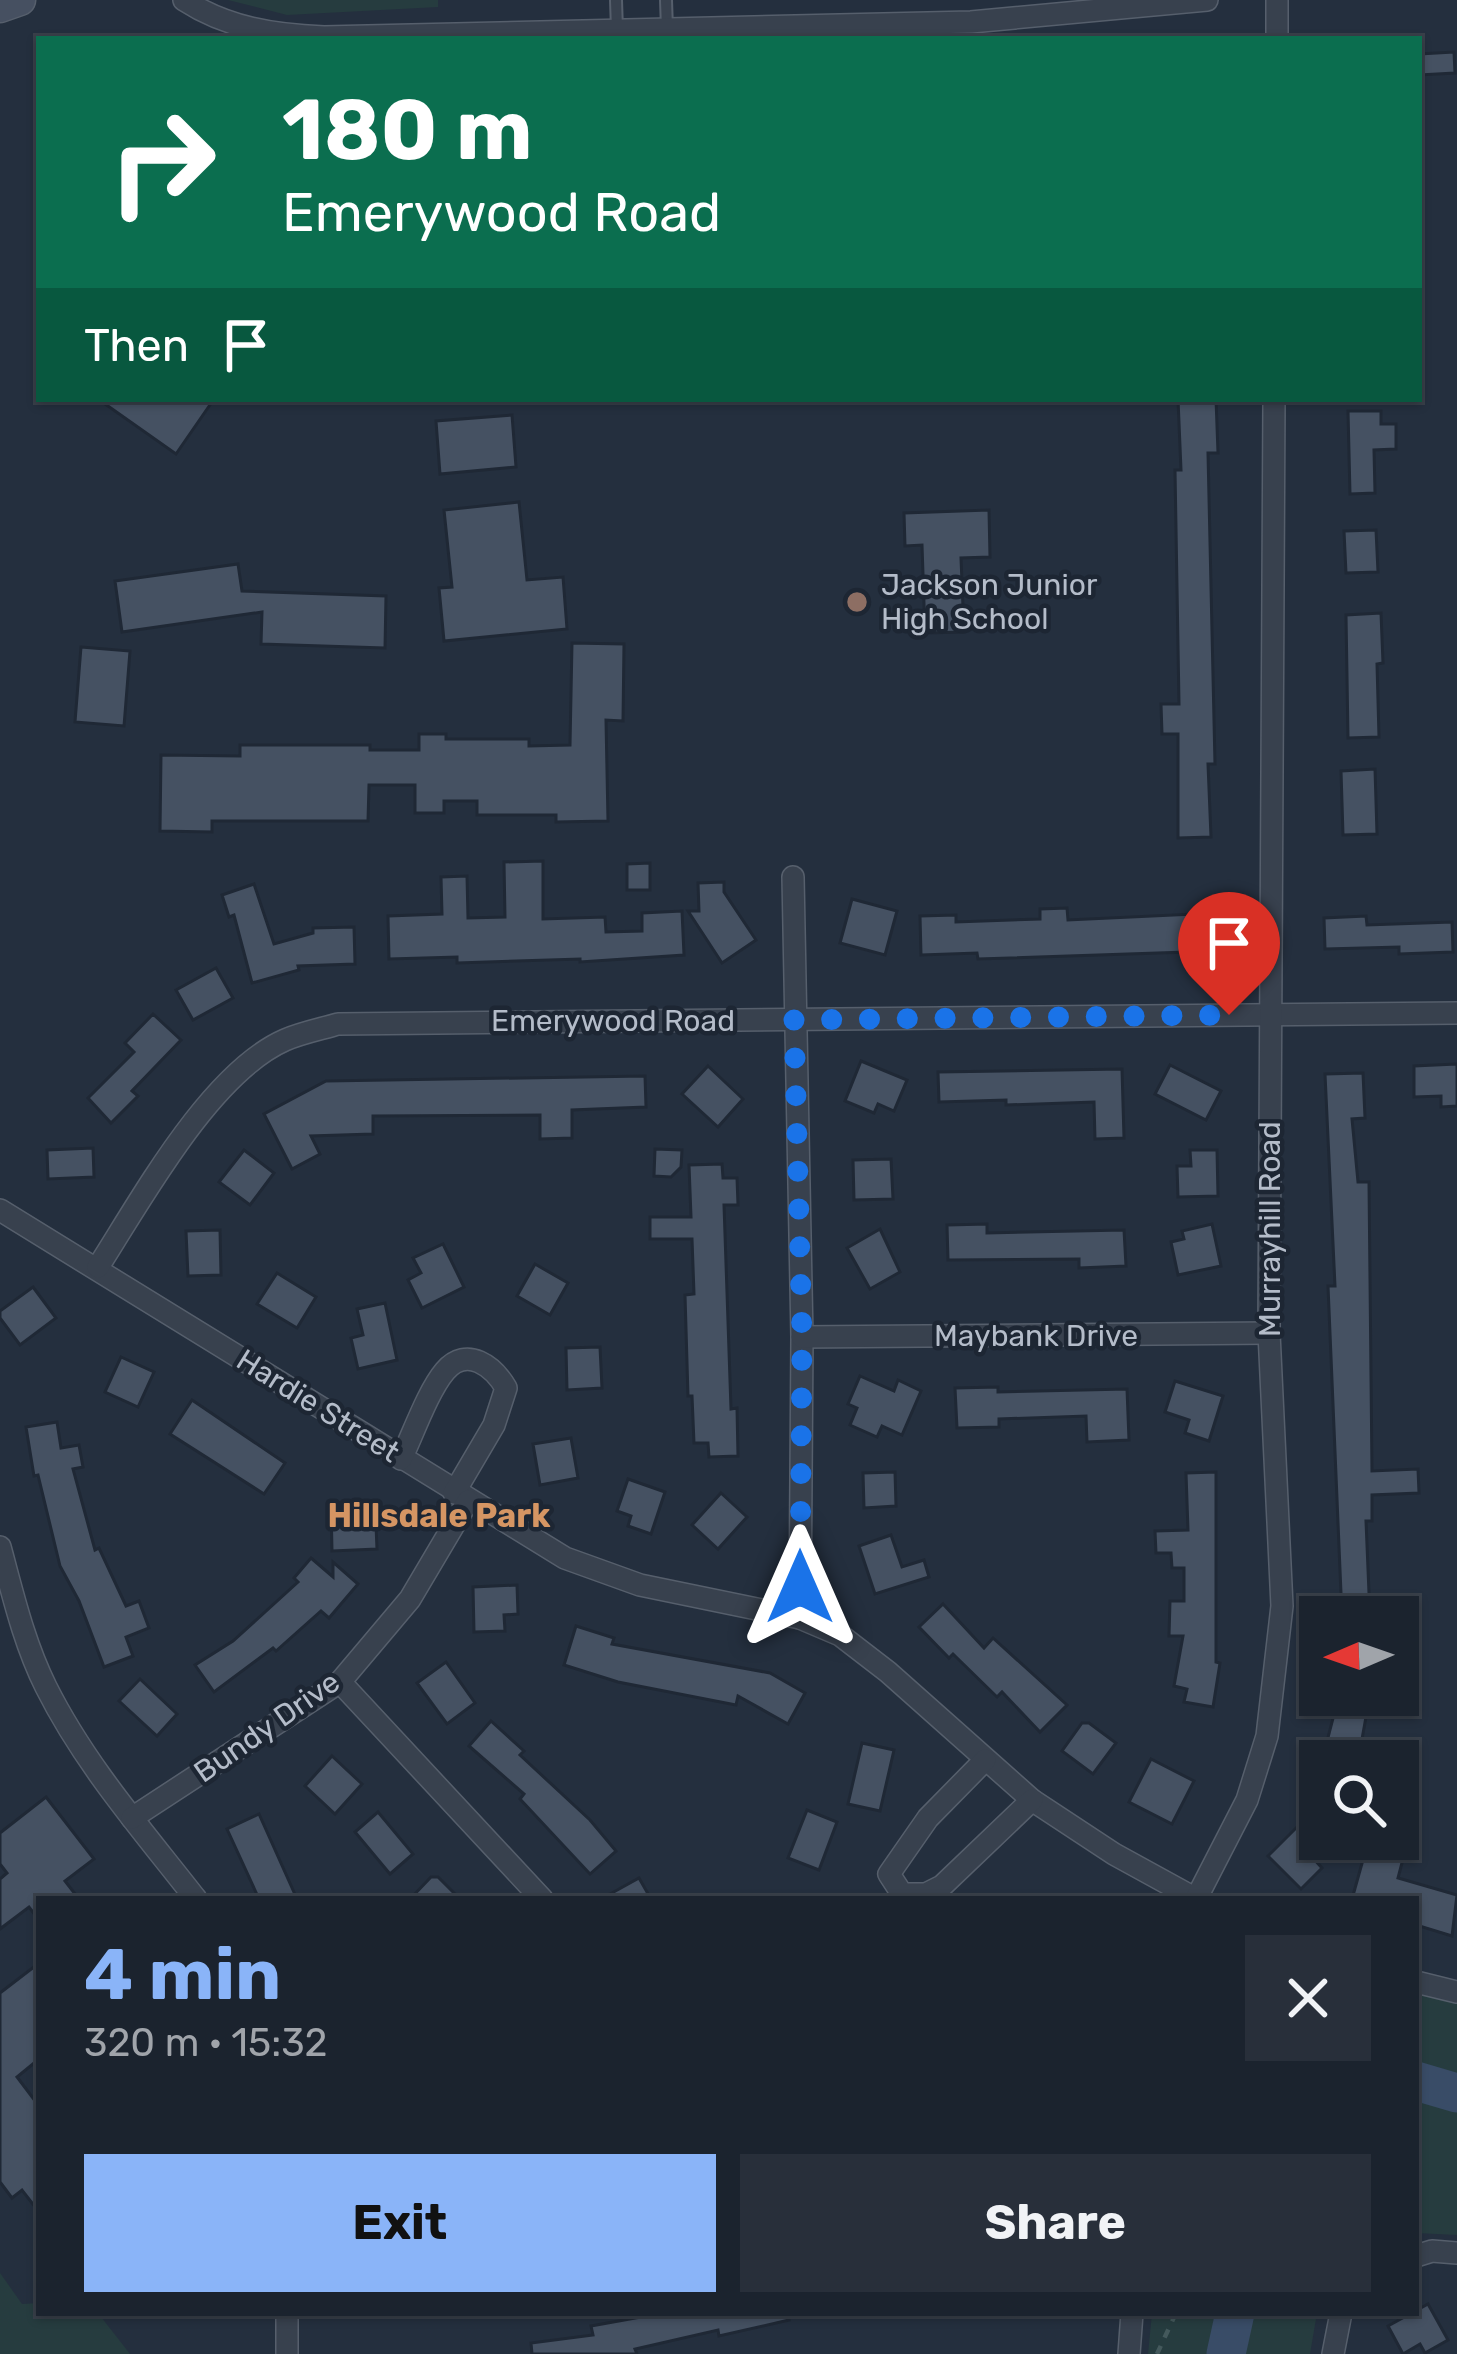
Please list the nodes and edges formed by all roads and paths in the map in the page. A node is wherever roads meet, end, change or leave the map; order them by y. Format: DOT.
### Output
graph roads {
  1 [pos="20,0"];
  2 [pos="184,0"];
  3 [pos="616,0"];
  4 [pos="666,0"];
  5 [pos="1207,0"];
  6 [pos="1277,0"];
  7 [pos="0,7"];
  8 [pos="667,29"];
  9 [pos="617,30"];
  10 [pos="1277,36"];
  11 [pos="1274,402"];
  12 [pos="794,877"];
  13 [pos="1457,1013"];
  14 [pos="1270,1014"];
  15 [pos="794,1020"];
  16 [pos="0,1210"];
  17 [pos="98,1267"];
  18 [pos="1269,1333"];
  19 [pos="802,1337"];
  20 [pos="401,1459"];
  21 [pos="461,1497"];
  22 [pos="0,1547"];
  23 [pos="800,1618"];
  24 [pos="340,1682"];
  25 [pos="985,1760"];
  26 [pos="1032,1799"];
  27 [pos="132,1818"];
  28 [pos="194,1896"];
  29 [pos="539,1896"];
  30 [pos="1191,1896"];
  31 [pos="1198,1896"];
  32 [pos="1419,1983"];
  33 [pos="1457,1992"];
  34 [pos="1457,2253"];
  35 [pos="1419,2255"];
  36 [pos="287,2316"];
  37 [pos="1132,2316"];
  38 [pos="1175,2316"];
  39 [pos="1340,2316"];
  40 [pos="287,2354"];
  41 [pos="1129,2354"];
  42 [pos="1157,2354"];
  43 [pos="1333,2354"];
  1 -- 7 [label="main road"];
  2 -- 9 [label="street"];
  3 -- 9 [label="lane"];
  4 -- 8 [label="lane"];
  5 -- 8 [label="street"];
  6 -- 10 [label="street"];
  8 -- 9 [label="street"];
  11 -- 14 [label="street, Murrayhill Road"];
  12 -- 15 [label="street"];
  13 -- 14 [label="street, Emerywood Road"];
  14 -- 15 [label="street, Emerywood Road"];
  14 -- 18 [label="street, Murrayhill Road"];
  15 -- 17 [label="street, Emerywood Road"];
  15 -- 19 [label="street"];
  16 -- 17 [label="street, Hardie Street"];
  17 -- 20 [label="street, Hardie Street"];
  18 -- 19 [label="street, Maybank Drive"];
  18 -- 31 [label="street, Murrayhill Road"];
  19 -- 23 [label="street"];
  20 -- 21 [label="street, Hardie Street"];
  20 -- 21 [label="street, Bundy Drive"];
  21 -- 23 [label="street, Hardie Street"];
  21 -- 24 [label="street, Bundy Drive"];
  22 -- 27 [label="street"];
  23 -- 25 [label="street, Hardie Street"];
  24 -- 27 [label="street, Bundy Drive"];
  24 -- 29 [label="street"];
  25 -- 26 [label="street, Hardie Street"];
  25 -- 26 [label="street"];
  26 -- 30 [label="street, Hardie Street"];
  27 -- 28 [label="street"];
  32 -- 33 [label="street"];
  34 -- 35 [label="street"];
  36 -- 40 [label="street"];
  37 -- 41 [label="street"];
  38 -- 42 [label="path"];
  39 -- 43 [label="street"];
}
